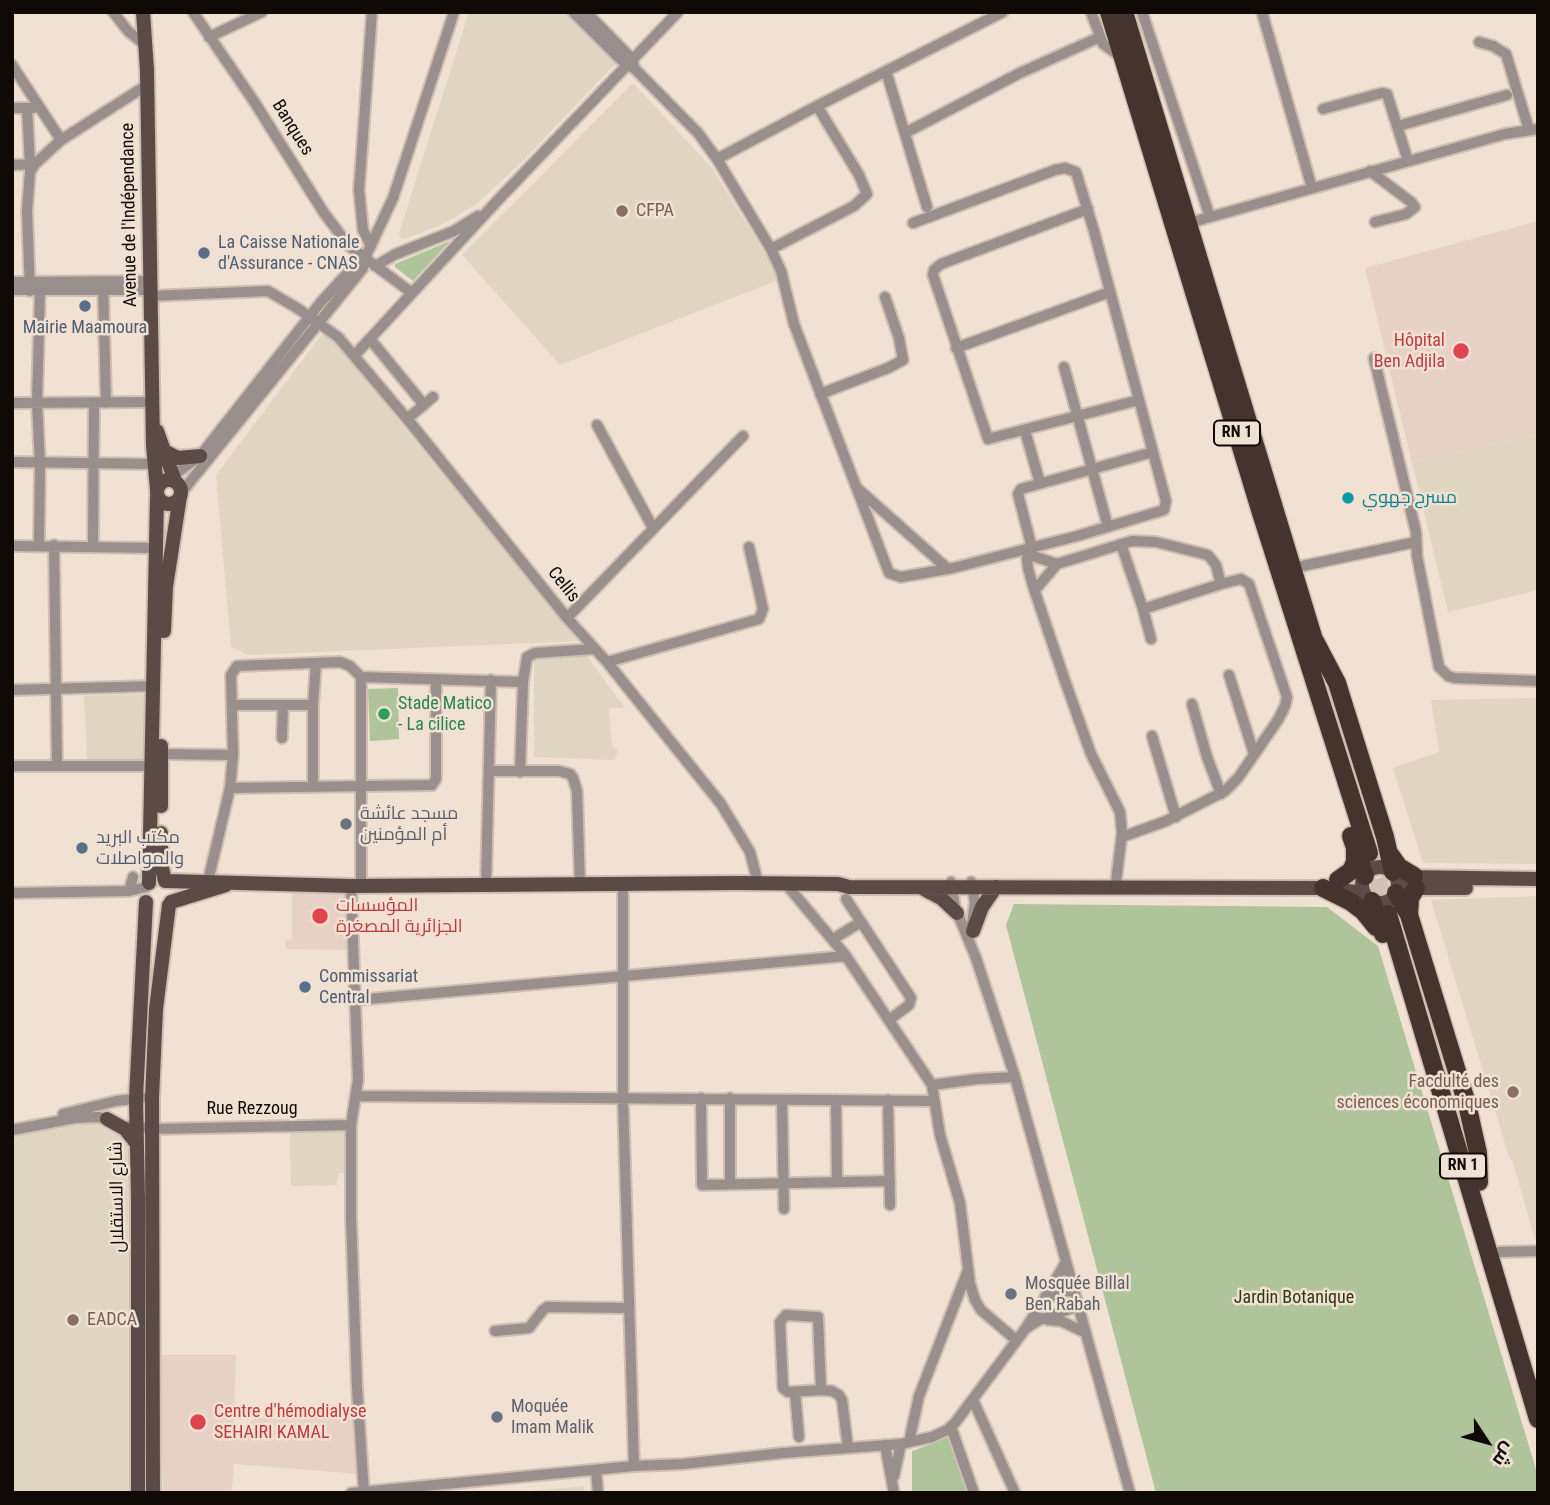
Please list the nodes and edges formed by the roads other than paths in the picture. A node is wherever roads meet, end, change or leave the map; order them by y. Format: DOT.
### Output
graph roads {
  1 [pos="113,12"];
  2 [pos="143,12"];
  3 [pos="193,12"];
  4 [pos="262,12"];
  5 [pos="372,12"];
  6 [pos="454,12"];
  7 [pos="573,12"];
  8 [pos="678,12"];
  9 [pos="1003,12"];
  10 [pos="1091,12"];
  11 [pos="1109,12"];
  12 [pos="1124,12"];
  13 [pos="1142,12"];
  14 [pos="1262,12"];
  15 [pos="587,15"];
  16 [pos="209,37"];
  17 [pos="1100,37"];
  18 [pos="1479,42"];
  19 [pos="146,46"];
  20 [pos="1124,58"];
  21 [pos="631,64"];
  22 [pos="12,65"];
  23 [pos="886,71"];
  24 [pos="147,85"];
  25 [pos="1507,95"];
  26 [pos="817,106"];
  27 [pos="12,108"];
  28 [pos="33,108"];
  29 [pos="1323,109"];
  30 [pos="1398,126"];
  31 [pos="1531,128"];
  32 [pos="905,133"];
  33 [pos="61,139"];
  34 [pos="718,159"];
  35 [pos="1408,161"];
  36 [pos="12,164"];
  37 [pos="33,164"];
  38 [pos="1370,171"];
  39 [pos="1312,188"];
  40 [pos="499,199"];
  41 [pos="927,207"];
  42 [pos="1088,209"];
  43 [pos="1210,217"];
  44 [pos="1375,222"];
  45 [pos="912,223"];
  46 [pos="1189,223"];
  47 [pos="371,246"];
  48 [pos="771,249"];
  49 [pos="365,258"];
  50 [pos="375,266"];
  51 [pos="12,282"];
  52 [pos="103,286"];
  53 [pos="33,287"];
  54 [pos="151,289"];
  55 [pos="12,290"];
  56 [pos="1110,292"];
  57 [pos="412,293"];
  58 [pos="886,297"];
  59 [pos="314,320"];
  60 [pos="370,339"];
  61 [pos="956,348"];
  62 [pos="354,356"];
  63 [pos="1374,358"];
  64 [pos="1064,367"];
  65 [pos="820,394"];
  66 [pos="1139,400"];
  67 [pos="12,403"];
  68 [pos="37,403"];
  69 [pos="100,403"];
  70 [pos="153,409"];
  71 [pos="1077,417"];
  72 [pos="408,419"];
  73 [pos="597,425"];
  74 [pos="1025,431"];
  75 [pos="743,436"];
  76 [pos="164,451"];
  77 [pos="1153,452"];
  78 [pos="200,456"];
  79 [pos="12,462"];
  80 [pos="40,464"];
  81 [pos="93,464"];
  82 [pos="154,464"];
  83 [pos="1092,468"];
  84 [pos="1040,483"];
  85 [pos="855,486"];
  86 [pos="170,488"];
  87 [pos="1108,527"];
  88 [pos="653,528"];
  89 [pos="1416,542"];
  90 [pos="39,544"];
  91 [pos="1121,544"];
  92 [pos="54,545"];
  93 [pos="93,545"];
  94 [pos="12,546"];
  95 [pos="749,547"];
  96 [pos="155,548"];
  97 [pos="1032,548"];
  98 [pos="1057,564"];
  99 [pos="1293,568"];
  100 [pos="948,569"];
  101 [pos="1221,584"];
  102 [pos="1035,590"];
  103 [pos="1143,609"];
  104 [pos="566,618"];
  105 [pos="1151,639"];
  106 [pos="594,649"];
  107 [pos="607,662"];
  108 [pos="316,663"];
  109 [pos="1230,675"];
  110 [pos="361,677"];
  111 [pos="436,680"];
  112 [pos="491,681"];
  113 [pos="1538,681"];
  114 [pos="523,682"];
  115 [pos="154,686"];
  116 [pos="57,688"];
  117 [pos="12,690"];
  118 [pos="1192,704"];
  119 [pos="232,705"];
  120 [pos="283,705"];
  121 [pos="313,705"];
  122 [pos="1152,736"];
  123 [pos="282,738"];
  124 [pos="161,754"];
  125 [pos="1254,754"];
  126 [pos="233,755"];
  127 [pos="57,765"];
  128 [pos="12,766"];
  129 [pos="151,766"];
  130 [pos="489,771"];
  131 [pos="520,772"];
  132 [pos="360,785"];
  133 [pos="313,787"];
  134 [pos="230,788"];
  135 [pos="1221,794"];
  136 [pos="1176,817"];
  137 [pos="1122,837"];
  138 [pos="1373,851"];
  139 [pos="133,877"];
  140 [pos="1538,879"];
  141 [pos="166,881"];
  142 [pos="208,881"];
  143 [pos="1116,882"];
  144 [pos="234,883"];
  145 [pos="758,883"];
  146 [pos="951,883"];
  147 [pos="486,884"];
  148 [pos="623,884"];
  149 [pos="786,884"];
  150 [pos="838,884"];
  151 [pos="972,884"];
  152 [pos="1331,884"];
  153 [pos="580,885"];
  154 [pos="356,886"];
  155 [pos="918,886"];
  156 [pos="996,887"];
  157 [pos="1366,887"];
  158 [pos="1538,888"];
  159 [pos="129,891"];
  160 [pos="147,892"];
  161 [pos="12,893"];
  162 [pos="1401,893"];
  163 [pos="846,899"];
  164 [pos="170,904"];
  165 [pos="957,914"];
  166 [pos="861,922"];
  167 [pos="973,931"];
  168 [pos="833,939"];
  169 [pos="1385,943"];
  170 [pos="846,956"];
  171 [pos="976,958"];
  172 [pos="622,977"];
  173 [pos="356,1000"];
  174 [pos="889,1020"];
  175 [pos="1015,1077"];
  176 [pos="932,1085"];
  177 [pos="356,1096"];
  178 [pos="136,1098"];
  179 [pos="152,1098"];
  180 [pos="701,1098"];
  181 [pos="730,1098"];
  182 [pos="623,1099"];
  183 [pos="836,1100"];
  184 [pos="888,1100"];
  185 [pos="782,1101"];
  186 [pos="934,1101"];
  187 [pos="107,1119"];
  188 [pos="12,1124"];
  189 [pos="351,1125"];
  190 [pos="136,1127"];
  191 [pos="152,1129"];
  192 [pos="12,1130"];
  193 [pos="138,1144"];
  194 [pos="1460,1155"];
  195 [pos="890,1181"];
  196 [pos="837,1182"];
  197 [pos="783,1183"];
  198 [pos="730,1184"];
  199 [pos="145,1198"];
  200 [pos="890,1205"];
  201 [pos="784,1209"];
  202 [pos="146,1246"];
  203 [pos="1538,1251"];
  204 [pos="1499,1252"];
  205 [pos="1066,1262"];
  206 [pos="968,1269"];
  207 [pos="1074,1291"];
  208 [pos="1041,1304"];
  209 [pos="1078,1306"];
  210 [pos="628,1308"];
  211 [pos="1039,1320"];
  212 [pos="1026,1328"];
  213 [pos="495,1331"];
  214 [pos="1086,1334"];
  215 [pos="1016,1340"];
  216 [pos="1538,1380"];
  217 [pos="821,1390"];
  218 [pos="795,1392"];
  219 [pos="972,1400"];
  220 [pos="1538,1419"];
  221 [pos="951,1427"];
  222 [pos="799,1437"];
  223 [pos="905,1443"];
  224 [pos="885,1445"];
  225 [pos="848,1448"];
  226 [pos="634,1466"];
  227 [pos="596,1470"];
  228 [pos="892,1478"];
  229 [pos="442,1488"];
  230 [pos="364,1492"];
  231 [pos="138,1493"];
  232 [pos="153,1493"];
  233 [pos="351,1493"];
  234 [pos="598,1493"];
  235 [pos="894,1493"];
  236 [pos="974,1493"];
  237 [pos="1014,1493"];
  238 [pos="1130,1493"];
  1 -- 19 [label="street"];
  2 -- 19 [label="main road, Avenue de l'Indépendance"];
  3 -- 16 [label="street, Banques"];
  4 -- 16 [label="street"];
  5 -- 47 [label="street"];
  6 -- 47 [label="street"];
  7 -- 15 [label="street"];
  8 -- 21 [label="street"];
  9 -- 23 [label="street"];
  10 -- 17 [label="street"];
  11 -- 20 [label="highway, RN 1"];
  12 -- 46 [label="highway, RN 1"];
  13 -- 43 [label="street"];
  14 -- 39 [label="street"];
  15 -- 21 [label="street"];
  16 -- 49 [label="street, Banques"];
  17 -- 20 [label="street"];
  17 -- 32 [label="street"];
  18 -- 31 [label="street"];
  19 -- 24 [label="main road, Avenue de l'Indépendance"];
  20 -- 138 [label="highway, RN 1"];
  21 -- 34 [label="street"];
  21 -- 40 [label="street"];
  22 -- 28 [label="street"];
  23 -- 26 [label="street"];
  23 -- 32 [label="street"];
  24 -- 33 [label="street"];
  24 -- 54 [label="main road, Avenue de l'Indépendance"];
  25 -- 30 [label="street"];
  26 -- 34 [label="street"];
  26 -- 48 [label="street"];
  27 -- 28 [label="street"];
  28 -- 33 [label="street"];
  28 -- 37 [label="street"];
  29 -- 30 [label="street"];
  30 -- 35 [label="street"];
  31 -- 35 [label="street"];
  32 -- 41 [label="street"];
  33 -- 37 [label="street"];
  34 -- 48 [label="street"];
  35 -- 38 [label="street"];
  36 -- 37 [label="street"];
  37 -- 53 [label="street"];
  38 -- 39 [label="street"];
  38 -- 44 [label="street"];
  39 -- 43 [label="street"];
  40 -- 50 [label="street"];
  40 -- 57 [label="street"];
  42 -- 45 [label="street"];
  42 -- 56 [label="street"];
  42 -- 61 [label="street"];
  43 -- 46 [label="street"];
  46 -- 99 [label="highway, RN 1"];
  47 -- 49 [label="street"];
  48 -- 65 [label="street"];
  49 -- 50 [label="street, Banques"];
  49 -- 59 [label="street"];
  50 -- 57 [label="street, Banques"];
  51 -- 53 [label="street"];
  52 -- 53 [label="street, Cellis"];
  52 -- 54 [label="street, Cellis"];
  52 -- 69 [label="street"];
  53 -- 55 [label="street"];
  53 -- 68 [label="street"];
  54 -- 59 [label="street, Cellis"];
  54 -- 70 [label="main road, Avenue de l'Indépendance"];
  56 -- 61 [label="street"];
  56 -- 66 [label="street"];
  57 -- 60 [label="street"];
  58 -- 65 [label="street"];
  59 -- 62 [label="street, Cellis"];
  59 -- 78 [label="street"];
  59 -- 86 [label="street"];
  60 -- 62 [label="street"];
  60 -- 72 [label="street"];
  61 -- 74 [label="street"];
  62 -- 72 [label="street, Cellis"];
  63 -- 89 [label="street"];
  64 -- 71 [label="street"];
  65 -- 85 [label="street"];
  66 -- 71 [label="street"];
  66 -- 77 [label="street"];
  67 -- 68 [label="street"];
  68 -- 69 [label="street"];
  68 -- 80 [label="street"];
  69 -- 70 [label="street"];
  69 -- 81 [label="street"];
  70 -- 76 [label="main road, Avenue de l'Indépendance"];
  70 -- 82 [label="main road, Avenue de l'Indépendance"];
  71 -- 74 [label="street"];
  71 -- 83 [label="street"];
  72 -- 104 [label="street, Cellis"];
  73 -- 88 [label="street"];
  74 -- 84 [label="street"];
  75 -- 88 [label="street"];
  76 -- 78 [label="main road"];
  76 -- 86 [label="main road, Avenue de l'Indépendance"];
  77 -- 83 [label="street"];
  77 -- 87 [label="street"];
  78 -- 86 [label="street"];
  79 -- 80 [label="street"];
  80 -- 81 [label="street"];
  80 -- 90 [label="street"];
  81 -- 82 [label="street"];
  81 -- 93 [label="street"];
  82 -- 86 [label="main road, Avenue de l'Indépendance"];
  83 -- 84 [label="street"];
  83 -- 87 [label="street"];
  84 -- 97 [label="street"];
  85 -- 100 [label="street"];
  85 -- 100 [label="street"];
  86 -- 96 [label="main road, Avenue de l'Indépendance"];
  86 -- 124 [label="main road, Avenue de l'Indépendance"];
  87 -- 97 [label="street"];
  88 -- 104 [label="street"];
  89 -- 99 [label="street"];
  89 -- 113 [label="street"];
  90 -- 92 [label="street"];
  90 -- 94 [label="street"];
  91 -- 98 [label="street"];
  91 -- 101 [label="street"];
  91 -- 103 [label="street"];
  92 -- 93 [label="street"];
  92 -- 116 [label="street"];
  93 -- 96 [label="street"];
  95 -- 107 [label="street"];
  96 -- 115 [label="main road, Avenue de l'Indépendance"];
  97 -- 100 [label="street"];
  98 -- 102 [label="street"];
  98 -- 102 [label="street"];
  99 -- 138 [label="highway, RN 1"];
  101 -- 103 [label="street"];
  101 -- 125 [label="street"];
  102 -- 137 [label="street"];
  103 -- 105 [label="street"];
  104 -- 106 [label="street, Cellis"];
  106 -- 107 [label="street, Cellis"];
  106 -- 114 [label="street"];
  107 -- 145 [label="street, Cellis"];
  108 -- 110 [label="street"];
  108 -- 119 [label="street"];
  108 -- 121 [label="street"];
  109 -- 125 [label="street"];
  110 -- 111 [label="street"];
  110 -- 132 [label="street"];
  111 -- 112 [label="street"];
  111 -- 132 [label="street"];
  112 -- 114 [label="street"];
  112 -- 130 [label="street"];
  114 -- 131 [label="street"];
  115 -- 116 [label="street"];
  115 -- 129 [label="main road, Avenue de l'Indépendance"];
  116 -- 117 [label="street"];
  116 -- 127 [label="street"];
  118 -- 135 [label="street"];
  119 -- 120 [label="street"];
  119 -- 126 [label="street"];
  120 -- 121 [label="street"];
  120 -- 123 [label="street"];
  121 -- 133 [label="street"];
  122 -- 136 [label="street"];
  124 -- 126 [label="street"];
  124 -- 141 [label="main road, Avenue de l'Indépendance"];
  125 -- 135 [label="street"];
  126 -- 134 [label="street"];
  127 -- 128 [label="street"];
  127 -- 129 [label="street"];
  129 -- 160 [label="main road, Avenue de l'Indépendance"];
  130 -- 131 [label="street"];
  130 -- 147 [label="street"];
  131 -- 153 [label="street"];
  132 -- 133 [label="street"];
  132 -- 154 [label="street"];
  133 -- 134 [label="street"];
  134 -- 142 [label="street"];
  135 -- 136 [label="street"];
  136 -- 137 [label="street"];
  137 -- 143 [label="street"];
  138 -- 152 [label="highway"];
  138 -- 157 [label="highway"];
  138 -- 162 [label="highway"];
  139 -- 159 [label="street"];
  140 -- 162 [label="main road"];
  141 -- 142 [label="main road"];
  141 -- 160 [label="main road"];
  141 -- 164 [label="main road"];
  142 -- 144 [label="main road"];
  143 -- 151 [label="main road"];
  143 -- 152 [label="main road"];
  144 -- 154 [label="main road"];
  144 -- 164 [label="main road"];
  145 -- 148 [label="main road"];
  145 -- 149 [label="main road"];
  146 -- 150 [label="main road"];
  146 -- 151 [label="main road"];
  146 -- 155 [label="main road"];
  146 -- 165 [label="street"];
  147 -- 153 [label="main road"];
  147 -- 154 [label="main road"];
  148 -- 153 [label="main road"];
  148 -- 172 [label="street"];
  149 -- 150 [label="main road"];
  149 -- 168 [label="street"];
  150 -- 155 [label="main road"];
  151 -- 156 [label="main road"];
  151 -- 167 [label="street"];
  152 -- 156 [label="main road"];
  152 -- 157 [label="main road"];
  152 -- 169 [label="highway"];
  154 -- 173 [label="street"];
  155 -- 165 [label="main road"];
  156 -- 167 [label="main road"];
  157 -- 162 [label="main road"];
  157 -- 162 [label="main road"];
  157 -- 169 [label="highway"];
  158 -- 162 [label="main road"];
  159 -- 160 [label="street"];
  159 -- 161 [label="street"];
  160 -- 164 [label="main road"];
  160 -- 178 [label="main road, شارع الاستقلال"];
  162 -- 194 [label="highway, RN 1"];
  162 -- 204 [label="highway, RN 1"];
  163 -- 166 [label="street"];
  164 -- 179 [label="main road"];
  165 -- 171 [label="street"];
  166 -- 168 [label="street"];
  166 -- 174 [label="street"];
  167 -- 171 [label="street"];
  168 -- 170 [label="street"];
  169 -- 194 [label="highway"];
  170 -- 172 [label="street"];
  170 -- 174 [label="street"];
  171 -- 175 [label="street"];
  172 -- 173 [label="street"];
  172 -- 182 [label="street"];
  173 -- 177 [label="street"];
  174 -- 176 [label="street"];
  175 -- 176 [label="street"];
  175 -- 205 [label="street"];
  176 -- 186 [label="street"];
  177 -- 182 [label="street"];
  177 -- 189 [label="street"];
  178 -- 179 [label="street"];
  178 -- 188 [label="street"];
  178 -- 190 [label="main road, شارع الاستقلال"];
  179 -- 191 [label="main road"];
  180 -- 181 [label="street"];
  180 -- 182 [label="street"];
  180 -- 198 [label="street"];
  181 -- 185 [label="street"];
  181 -- 198 [label="street"];
  182 -- 210 [label="street"];
  183 -- 184 [label="street"];
  183 -- 185 [label="street"];
  183 -- 196 [label="street"];
  184 -- 186 [label="street"];
  184 -- 195 [label="street"];
  185 -- 197 [label="street"];
  186 -- 206 [label="street"];
  187 -- 190 [label="street, Rue Rezzoug"];
  187 -- 192 [label="street, Rue Rezzoug"];
  187 -- 193 [label="main road"];
  189 -- 191 [label="street, Rue Rezzoug"];
  189 -- 230 [label="street"];
  190 -- 191 [label="street, Rue Rezzoug"];
  190 -- 193 [label="main road, شارع الاستقلال"];
  191 -- 199 [label="main road"];
  193 -- 199 [label="main road, شارع الاستقلال"];
  194 -- 220 [label="highway, RN 1"];
  195 -- 196 [label="street"];
  195 -- 200 [label="street"];
  196 -- 197 [label="street"];
  197 -- 198 [label="street"];
  197 -- 201 [label="street"];
  199 -- 202 [label="main road"];
  202 -- 231 [label="main road, شارع الاستقلال"];
  202 -- 232 [label="main road"];
  203 -- 204 [label="street"];
  204 -- 216 [label="highway, RN 1"];
  205 -- 207 [label="street"];
  205 -- 208 [label="street"];
  206 -- 215 [label="street"];
  206 -- 223 [label="street"];
  207 -- 208 [label="street"];
  207 -- 209 [label="street"];
  208 -- 212 [label="street"];
  209 -- 211 [label="street"];
  209 -- 214 [label="street"];
  210 -- 213 [label="street"];
  210 -- 226 [label="street"];
  211 -- 212 [label="street"];
  211 -- 214 [label="street"];
  212 -- 215 [label="street"];
  214 -- 238 [label="street"];
  215 -- 219 [label="street"];
  217 -- 218 [label="street"];
  217 -- 218 [label="street"];
  217 -- 225 [label="street"];
  218 -- 222 [label="street"];
  219 -- 221 [label="street"];
  219 -- 237 [label="street"];
  221 -- 223 [label="street"];
  221 -- 236 [label="street"];
  223 -- 224 [label="street"];
  223 -- 228 [label="street"];
  224 -- 225 [label="street"];
  224 -- 228 [label="street"];
  225 -- 226 [label="street"];
  226 -- 227 [label="street"];
  227 -- 229 [label="street"];
  227 -- 234 [label="street"];
  228 -- 235 [label="street"];
  229 -- 230 [label="street"];
  230 -- 233 [label="street"];
}
